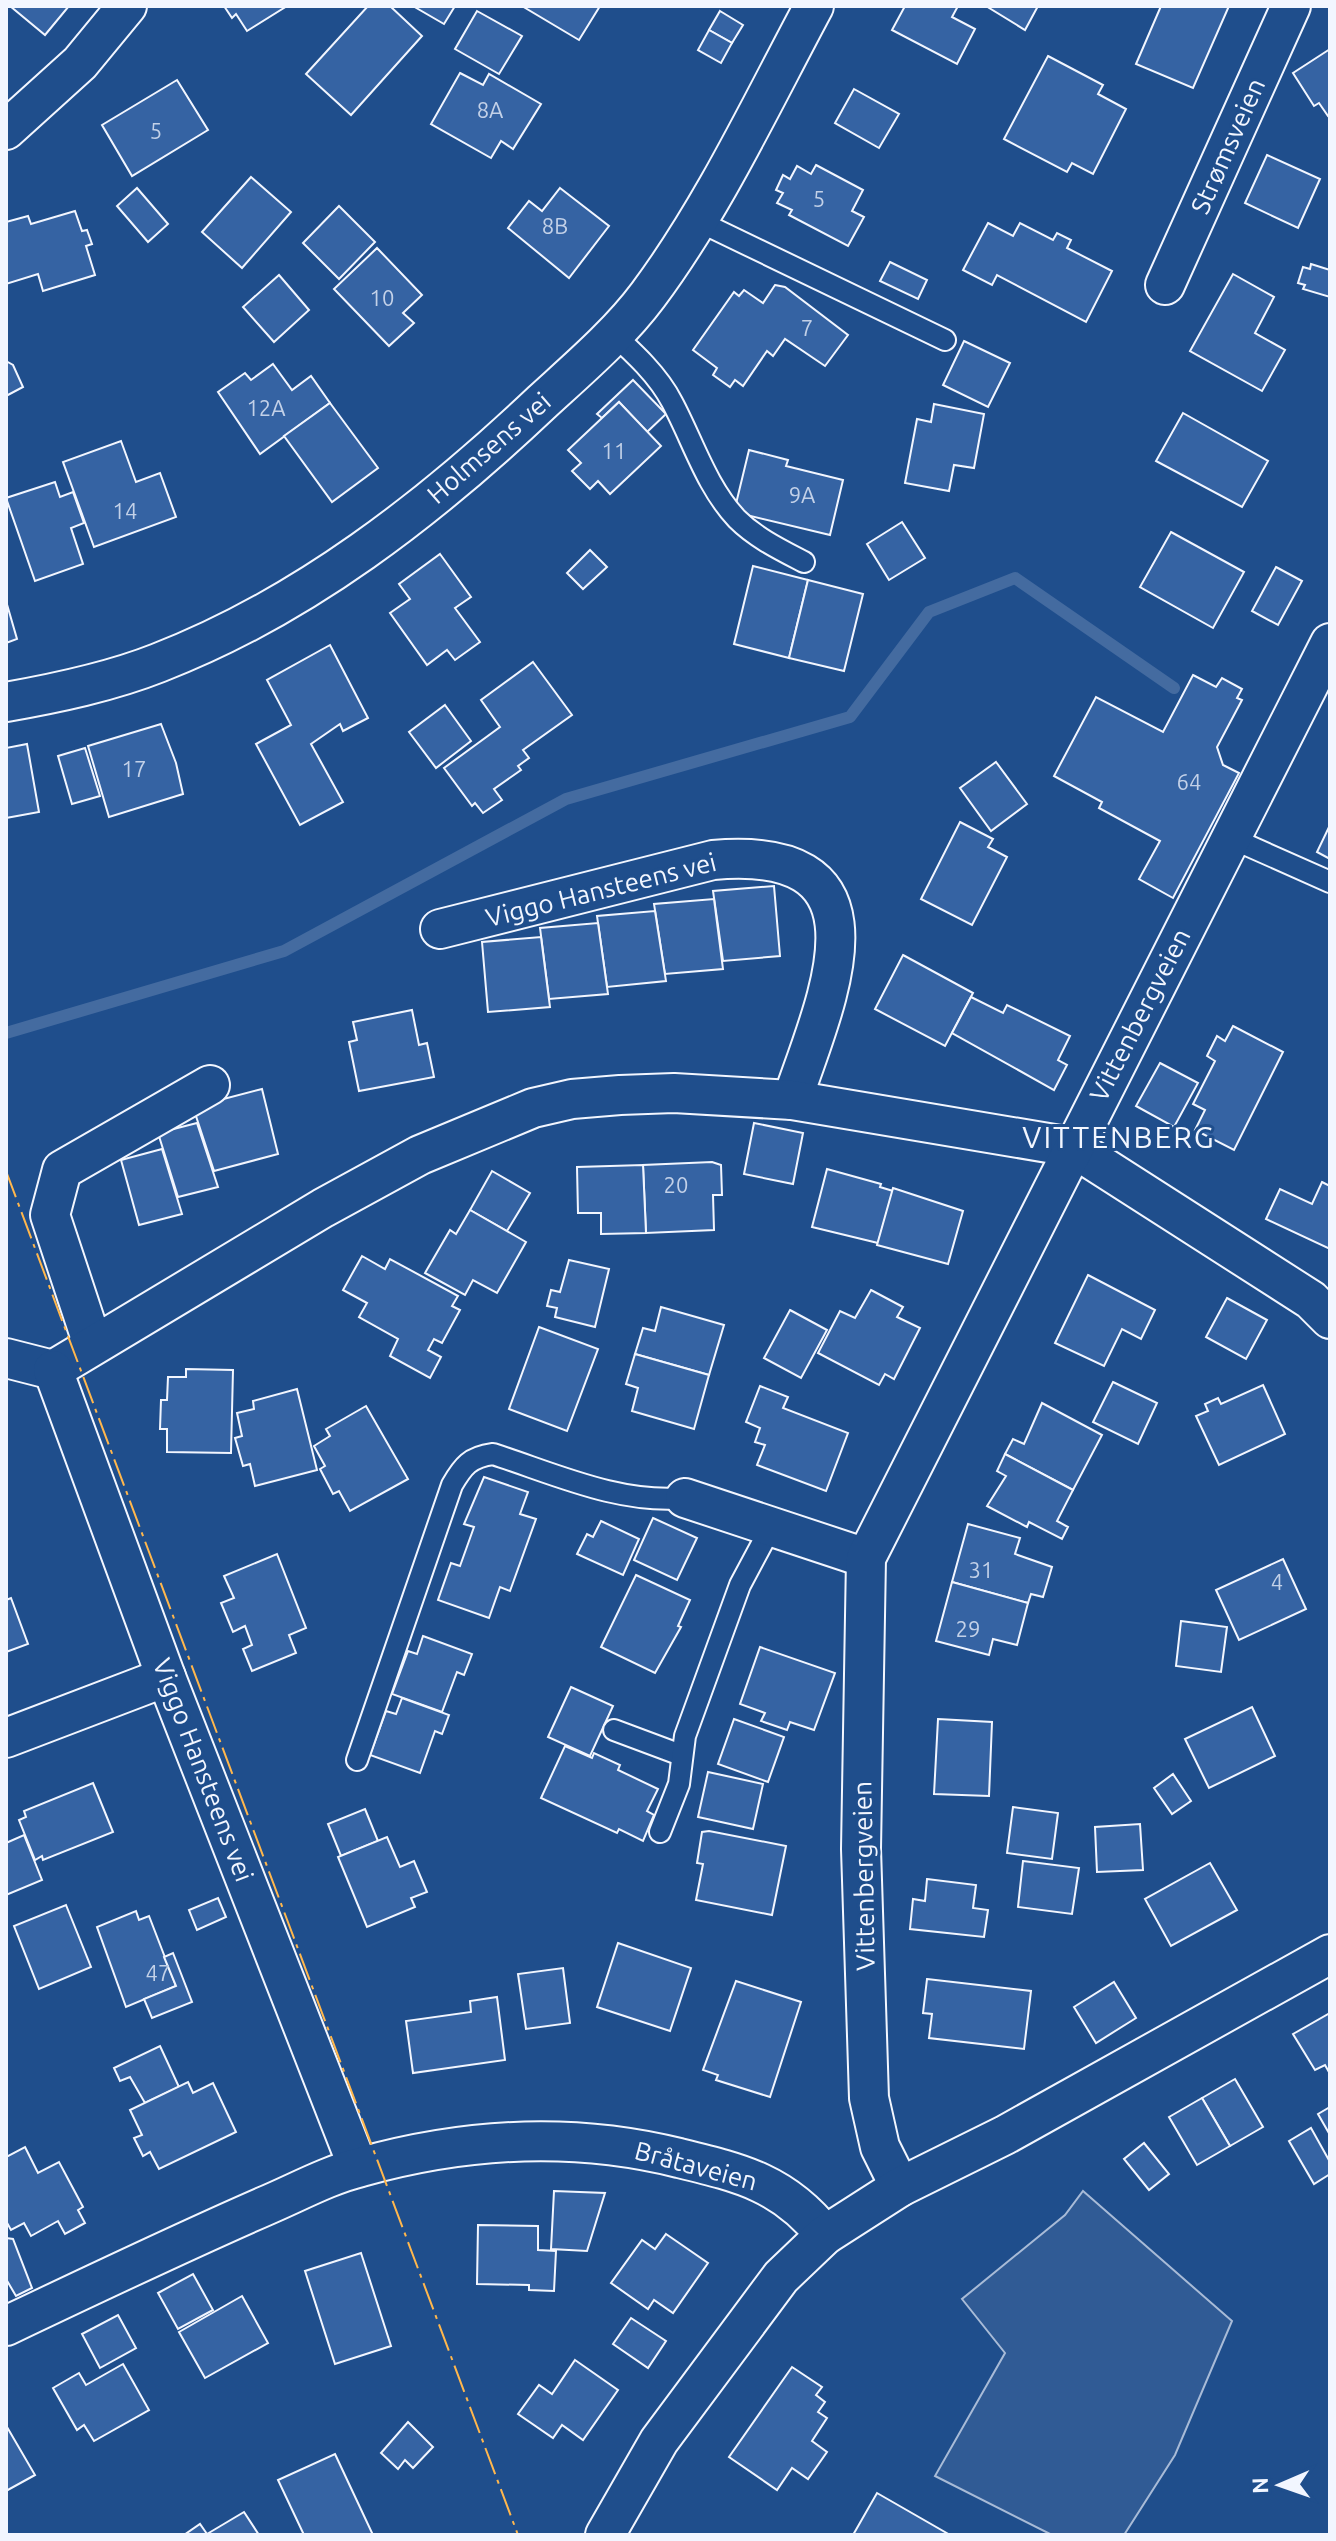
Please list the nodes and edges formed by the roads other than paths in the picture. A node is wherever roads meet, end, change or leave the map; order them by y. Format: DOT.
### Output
graph roads {
  1 [pos="127,6"];
  2 [pos="814,6"];
  3 [pos="1291,6"];
  4 [pos="6,130"];
  5 [pos="696,220"];
  6 [pos="1165,285"];
  7 [pos="612,333"];
  8 [pos="945,340"];
  9 [pos="804,562"];
  10 [pos="1330,643"];
  11 [pos="1320,686"];
  12 [pos="6,702"];
  13 [pos="1231,838"];
  14 [pos="1330,882"];
  15 [pos="440,929"];
  16 [pos="210,1085"];
  17 [pos="792,1100"];
  18 [pos="1072,1147"];
  19 [pos="1330,1319"];
  20 [pos="93,1345"];
  21 [pos="6,1358"];
  22 [pos="53,1370"];
  23 [pos="685,1498"];
  24 [pos="771,1527"];
  25 [pos="866,1558"];
  26 [pos="166,1677"];
  27 [pos="614,1730"];
  28 [pos="6,1738"];
  29 [pos="681,1755"];
  30 [pos="357,1760"];
  31 [pos="660,1832"];
  32 [pos="1330,1954"];
  33 [pos="358,2167"];
  34 [pos="900,2187"];
  35 [pos="825,2235"];
  36 [pos="6,2326"];
  37 [pos="605,2535"];
  1 -- 4 [label="street"];
  2 -- 5 [label="street, Holmsens vei"];
  3 -- 6 [label="street, Strømsveien"];
  5 -- 7 [label="street, Holmsens vei"];
  5 -- 8 [label="lane"];
  7 -- 9 [label="lane"];
  7 -- 12 [label="street, Holmsens vei"];
  10 -- 11 [label="street, Vittenbergveien"];
  11 -- 13 [label="street, Vittenbergveien"];
  13 -- 14 [label="lane"];
  13 -- 18 [label="street, Vittenbergveien"];
  15 -- 17 [label="street, Viggo Hansteens vei"];
  16 -- 20 [label="street"];
  17 -- 18 [label="street"];
  17 -- 20 [label="street"];
  18 -- 19 [label="street"];
  18 -- 25 [label="street, Vittenbergveien"];
  20 -- 22 [label="street"];
  21 -- 22 [label="street"];
  22 -- 26 [label="street, Viggo Hansteens vei"];
  23 -- 24 [label="street"];
  23 -- 30 [label="lane"];
  24 -- 25 [label="street"];
  24 -- 29 [label="lane"];
  25 -- 34 [label="street, Vittenbergveien"];
  26 -- 28 [label="street"];
  26 -- 33 [label="street, Viggo Hansteens vei"];
  27 -- 29 [label="lane"];
  29 -- 31 [label="lane"];
  32 -- 34 [label="street"];
  33 -- 35 [label="street, Bråtaveien"];
  33 -- 36 [label="street, Bråtaveien"];
  34 -- 35 [label="street"];
  35 -- 37 [label="street"];
}
